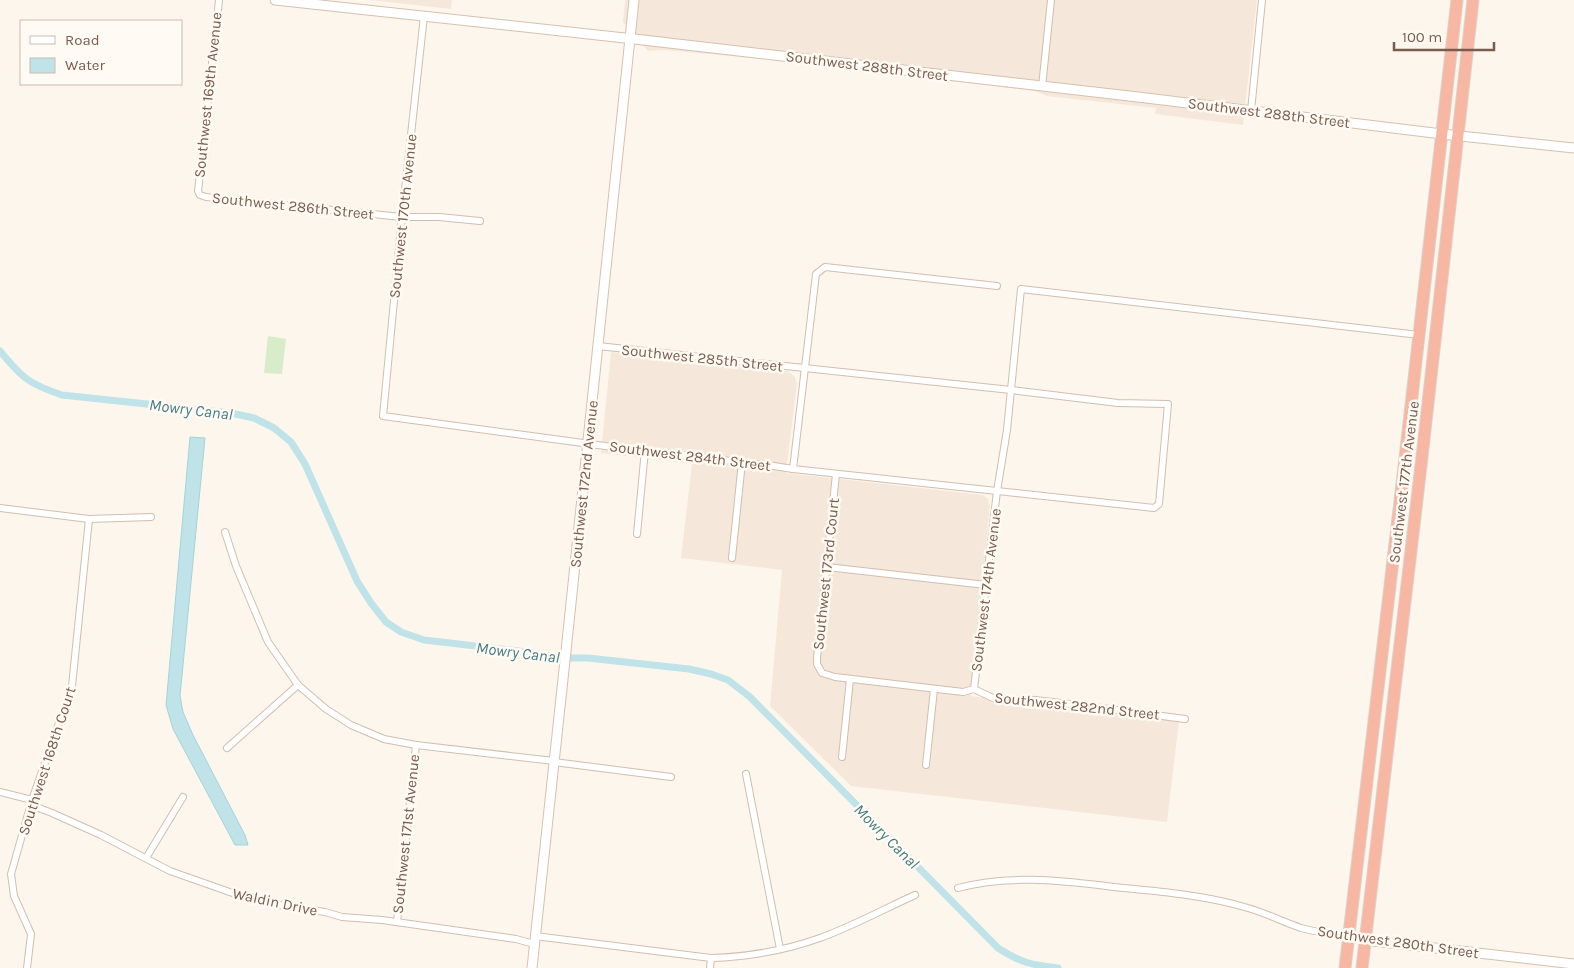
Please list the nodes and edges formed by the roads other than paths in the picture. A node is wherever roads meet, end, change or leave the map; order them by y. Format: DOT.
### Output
graph roads {
  1 [pos="219,0"];
  2 [pos="275,0"];
  3 [pos="634,0"];
  4 [pos="1051,0"];
  5 [pos="1262,0"];
  6 [pos="1457,0"];
  7 [pos="1473,0"];
  8 [pos="424,16"];
  9 [pos="630,39"];
  10 [pos="1042,87"];
  11 [pos="1251,111"];
  12 [pos="1442,134"];
  13 [pos="1459,135"];
  14 [pos="1574,148"];
  15 [pos="198,191"];
  16 [pos="402,217"];
  17 [pos="480,221"];
  18 [pos="997,286"];
  19 [pos="1419,334"];
  20 [pos="598,346"];
  21 [pos="806,369"];
  22 [pos="1011,390"];
  23 [pos="383,416"];
  24 [pos="587,444"];
  25 [pos="645,450"];
  26 [pos="742,462"];
  27 [pos="793,469"];
  28 [pos="836,474"];
  29 [pos="997,491"];
  30 [pos="0,508"];
  31 [pos="152,517"];
  32 [pos="89,519"];
  33 [pos="225,532"];
  34 [pos="637,534"];
  35 [pos="732,558"];
  36 [pos="827,567"];
  37 [pos="986,585"];
  38 [pos="822,673"];
  39 [pos="850,679"];
  40 [pos="298,685"];
  41 [pos="934,689"];
  42 [pos="974,689"];
  43 [pos="1185,719"];
  44 [pos="1373,726"];
  45 [pos="416,745"];
  46 [pos="227,748"];
  47 [pos="1386,749"];
  48 [pos="842,757"];
  49 [pos="554,762"];
  50 [pos="926,765"];
  51 [pos="746,774"];
  52 [pos="671,776"];
  53 [pos="0,792"];
  54 [pos="183,797"];
  55 [pos="32,803"];
  56 [pos="146,858"];
  57 [pos="958,888"];
  58 [pos="915,895"];
  59 [pos="397,922"];
  60 [pos="1349,936"];
  61 [pos="534,940"];
  62 [pos="1365,940"];
  63 [pos="780,949"];
  64 [pos="711,958"];
  65 [pos="1574,964"];
  66 [pos="27,968"];
  67 [pos="532,968"];
  68 [pos="710,968"];
  69 [pos="1345,968"];
  70 [pos="1362,968"];
  1 -- 15 [label="street, Southwest 169th Avenue"];
  2 -- 8 [label="street, Southwest 288th Street"];
  3 -- 9 [label="street, Southwest 172nd Avenue"];
  4 -- 10 [label="street"];
  5 -- 11 [label="street"];
  6 -- 12 [label="highway, Southwest 177th Avenue"];
  7 -- 13 [label="highway, Southwest 177th Avenue"];
  8 -- 9 [label="street, Southwest 288th Street"];
  8 -- 16 [label="street, Southwest 170th Avenue"];
  9 -- 10 [label="street, Southwest 288th Street"];
  9 -- 20 [label="street, Southwest 172nd Avenue"];
  10 -- 11 [label="street, Southwest 288th Street"];
  11 -- 12 [label="street, Southwest 288th Street"];
  12 -- 13 [label="street, Southwest 288th Street"];
  12 -- 19 [label="highway, Southwest 177th Avenue"];
  13 -- 14 [label="street, Southwest 288th Street"];
  13 -- 47 [label="highway, Southwest 177th Avenue"];
  15 -- 16 [label="street, Southwest 286th Street"];
  16 -- 17 [label="street, Southwest 286th Street"];
  16 -- 23 [label="street, Southwest 170th Avenue"];
  18 -- 21 [label="street"];
  19 -- 22 [label="street, Southwest 174th Avenue"];
  19 -- 44 [label="highway, Southwest 177th Avenue"];
  20 -- 21 [label="street, Southwest 285th Street"];
  20 -- 24 [label="street, Southwest 172nd Avenue"];
  21 -- 22 [label="street, Southwest 285th Street"];
  21 -- 27 [label="street"];
  22 -- 29 [label="street, Southwest 174th Avenue"];
  22 -- 29 [label="street, Southwest 284th Street"];
  23 -- 24 [label="street, Southwest 284th Street"];
  24 -- 25 [label="street, Southwest 284th Street"];
  24 -- 49 [label="street, Southwest 172nd Avenue"];
  25 -- 26 [label="street, Southwest 284th Street"];
  25 -- 34 [label="street"];
  26 -- 27 [label="street, Southwest 284th Street"];
  26 -- 35 [label="street"];
  27 -- 28 [label="street, Southwest 284th Street"];
  28 -- 29 [label="street, Southwest 284th Street"];
  28 -- 36 [label="street, Southwest 173rd Court"];
  29 -- 37 [label="street, Southwest 174th Avenue"];
  30 -- 32 [label="street"];
  31 -- 32 [label="street"];
  32 -- 55 [label="street, Southwest 168th Court"];
  33 -- 40 [label="street"];
  36 -- 37 [label="street"];
  36 -- 38 [label="street, Southwest 173rd Court"];
  37 -- 42 [label="street, Southwest 174th Avenue"];
  38 -- 39 [label="street, Southwest 282nd Street"];
  39 -- 41 [label="street, Southwest 282nd Street"];
  39 -- 48 [label="street"];
  40 -- 45 [label="street"];
  40 -- 46 [label="street"];
  41 -- 42 [label="street, Southwest 282nd Street"];
  41 -- 50 [label="street"];
  42 -- 43 [label="street, Southwest 282nd Street"];
  44 -- 47 [label="highway"];
  44 -- 60 [label="highway, Southwest 177th Avenue"];
  45 -- 49 [label="street"];
  45 -- 59 [label="street, Southwest 171st Avenue"];
  47 -- 62 [label="highway, Southwest 177th Avenue"];
  49 -- 52 [label="street"];
  49 -- 61 [label="street, Southwest 172nd Avenue"];
  51 -- 63 [label="street"];
  53 -- 55 [label="street"];
  54 -- 56 [label="street"];
  55 -- 56 [label="street, Waldin Drive"];
  55 -- 66 [label="street, Southwest 168th Court"];
  56 -- 59 [label="street, Waldin Drive"];
  57 -- 60 [label="street, Southwest 280th Street"];
  58 -- 63 [label="street"];
  59 -- 61 [label="street, Waldin Drive"];
  60 -- 62 [label="street, Southwest 280th Street"];
  60 -- 69 [label="highway, Southwest 177th Avenue"];
  61 -- 64 [label="street"];
  61 -- 67 [label="street, Southwest 172nd Avenue"];
  62 -- 65 [label="street, Southwest 280th Street"];
  62 -- 70 [label="highway, Southwest 177th Avenue"];
  63 -- 64 [label="street"];
  64 -- 68 [label="street"];
}
